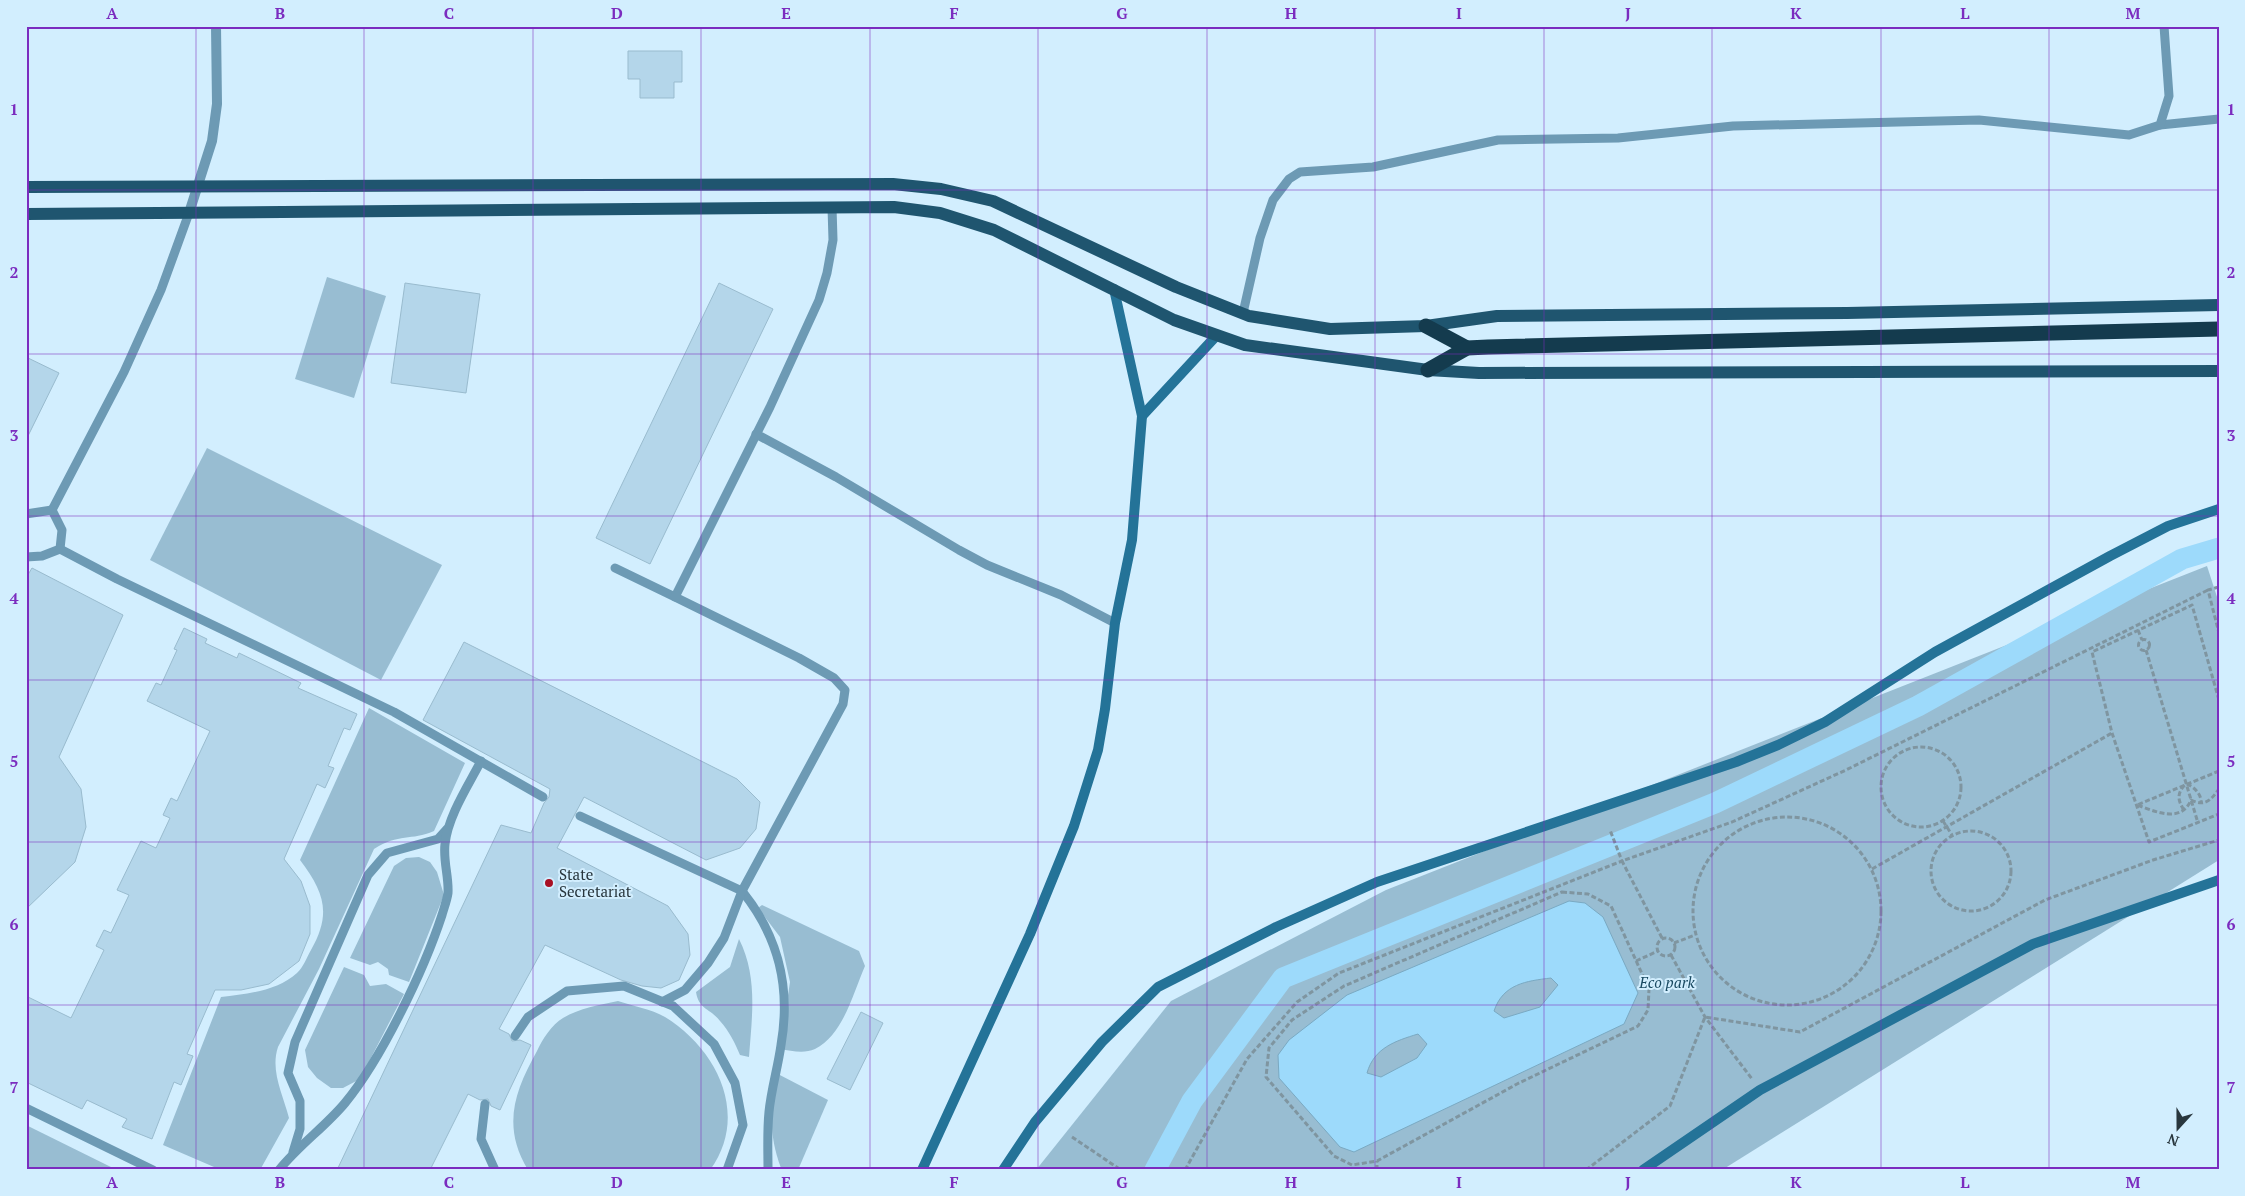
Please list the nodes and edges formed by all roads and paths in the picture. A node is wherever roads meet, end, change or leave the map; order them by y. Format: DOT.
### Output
graph roads {
  1 [pos="216,26"];
  2 [pos="2164,26"];
  3 [pos="2219,119"];
  4 [pos="2160,124"];
  5 [pos="199,186"];
  6 [pos="26,188"];
  7 [pos="832,207"];
  8 [pos="190,213"];
  9 [pos="26,214"];
  10 [pos="1114,289"];
  11 [pos="2219,305"];
  12 [pos="1243,313"];
  13 [pos="1426,326"];
  14 [pos="2219,329"];
  15 [pos="1217,335"];
  16 [pos="1467,348"];
  17 [pos="1428,370"];
  18 [pos="2219,371"];
  19 [pos="1142,416"];
  20 [pos="756,434"];
  21 [pos="2219,509"];
  22 [pos="52,510"];
  23 [pos="26,514"];
  24 [pos="60,549"];
  25 [pos="26,557"];
  26 [pos="615,568"];
  27 [pos="2219,587"];
  28 [pos="2208,590"];
  29 [pos="675,597"];
  30 [pos="1115,623"];
  31 [pos="2138,630"];
  32 [pos="2219,633"];
  33 [pos="2142,640"];
  34 [pos="2146,650"];
  35 [pos="2219,700"];
  36 [pos="2112,733"];
  37 [pos="481,761"];
  38 [pos="2219,771"];
  39 [pos="2186,784"];
  40 [pos="2219,789"];
  41 [pos="543,797"];
  42 [pos="2191,800"];
  43 [pos="2200,804"];
  44 [pos="2136,805"];
  45 [pos="2184,810"];
  46 [pos="2219,814"];
  47 [pos="580,816"];
  48 [pos="1943,822"];
  49 [pos="2198,823"];
  50 [pos="449,827"];
  51 [pos="1946,827"];
  52 [pos="1610,830"];
  53 [pos="1952,835"];
  54 [pos="2219,840"];
  55 [pos="1622,861"];
  56 [pos="1872,869"];
  57 [pos="2219,880"];
  58 [pos="742,892"];
  59 [pos="1695,935"];
  60 [pos="1662,938"];
  61 [pos="1674,943"];
  62 [pos="1658,952"];
  63 [pos="1671,954"];
  64 [pos="1636,961"];
  65 [pos="662,1002"];
  66 [pos="1705,1017"];
  67 [pos="515,1036"];
  68 [pos="1760,1090"];
  69 [pos="485,1104"];
  70 [pos="26,1108"];
  71 [pos="1072,1137"];
  72 [pos="293,1152"];
  73 [pos="1377,1161"];
  74 [pos="153,1170"];
  75 [pos="279,1170"];
  76 [pos="495,1170"];
  77 [pos="727,1170"];
  78 [pos="768,1170"];
  79 [pos="922,1170"];
  80 [pos="1003,1170"];
  81 [pos="1121,1170"];
  82 [pos="1185,1170"];
  83 [pos="1376,1170"];
  84 [pos="1586,1170"];
  85 [pos="1642,1170"];
  1 -- 5 [label="street"];
  2 -- 4 [label="lane"];
  3 -- 4 [label="lane"];
  4 -- 12 [label="lane"];
  5 -- 6 [label="main road"];
  5 -- 8 [label="street"];
  5 -- 12 [label="main road"];
  7 -- 8 [label="main road"];
  7 -- 10 [label="main road"];
  7 -- 20 [label="lane"];
  8 -- 9 [label="main road"];
  8 -- 22 [label="lane"];
  10 -- 15 [label="main road"];
  10 -- 19 [label="street"];
  11 -- 13 [label="main road"];
  12 -- 13 [label="main road"];
  13 -- 16 [label="highway"];
  14 -- 16 [label="highway"];
  15 -- 17 [label="main road"];
  15 -- 19 [label="street"];
  16 -- 17 [label="highway"];
  17 -- 18 [label="main road"];
  19 -- 30 [label="street"];
  20 -- 29 [label="lane"];
  20 -- 30 [label="lane"];
  21 -- 80 [label="street"];
  22 -- 23 [label="lane"];
  22 -- 24 [label="lane"];
  24 -- 25 [label="lane"];
  24 -- 37 [label="lane"];
  26 -- 29 [label="lane"];
  27 -- 28 [label="path"];
  28 -- 32 [label="path"];
  28 -- 55 [label="path"];
  29 -- 58 [label="lane"];
  30 -- 79 [label="street"];
  31 -- 33 [label="path"];
  31 -- 35 [label="path"];
  31 -- 36 [label="path"];
  33 -- 34 [label="path"];
  33 -- 34 [label="path"];
  34 -- 39 [label="path"];
  36 -- 44 [label="path"];
  36 -- 51 [label="path"];
  37 -- 41 [label="lane"];
  37 -- 50 [label="lane"];
  38 -- 39 [label="path"];
  39 -- 42 [label="path"];
  39 -- 43 [label="path"];
  39 -- 44 [label="path"];
  39 -- 45 [label="path"];
  40 -- 43 [label="path"];
  42 -- 43 [label="path"];
  42 -- 45 [label="path"];
  42 -- 49 [label="path"];
  44 -- 45 [label="path"];
  44 -- 49 [label="path"];
  46 -- 49 [label="path"];
  47 -- 58 [label="lane"];
  48 -- 48 [label="path"];
  48 -- 51 [label="path"];
  50 -- 72 [label="lane"];
  50 -- 72 [label="lane"];
  51 -- 53 [label="path"];
  51 -- 56 [label="path"];
  52 -- 55 [label="path"];
  53 -- 53 [label="path"];
  54 -- 66 [label="path"];
  55 -- 60 [label="path"];
  55 -- 82 [label="path"];
  56 -- 59 [label="path"];
  56 -- 59 [label="path"];
  57 -- 68 [label="street"];
  58 -- 65 [label="lane"];
  58 -- 78 [label="lane"];
  59 -- 61 [label="path"];
  60 -- 61 [label="path"];
  60 -- 62 [label="path"];
  61 -- 63 [label="path"];
  62 -- 63 [label="path"];
  62 -- 64 [label="path"];
  63 -- 66 [label="path"];
  64 -- 73 [label="path"];
  64 -- 73 [label="path"];
  65 -- 67 [label="lane"];
  65 -- 77 [label="lane"];
  66 -- 68 [label="path"];
  66 -- 84 [label="path"];
  68 -- 85 [label="street"];
  69 -- 76 [label="lane"];
  70 -- 74 [label="lane"];
  71 -- 81 [label="path"];
  72 -- 75 [label="lane"];
  73 -- 83 [label="path"];
}
